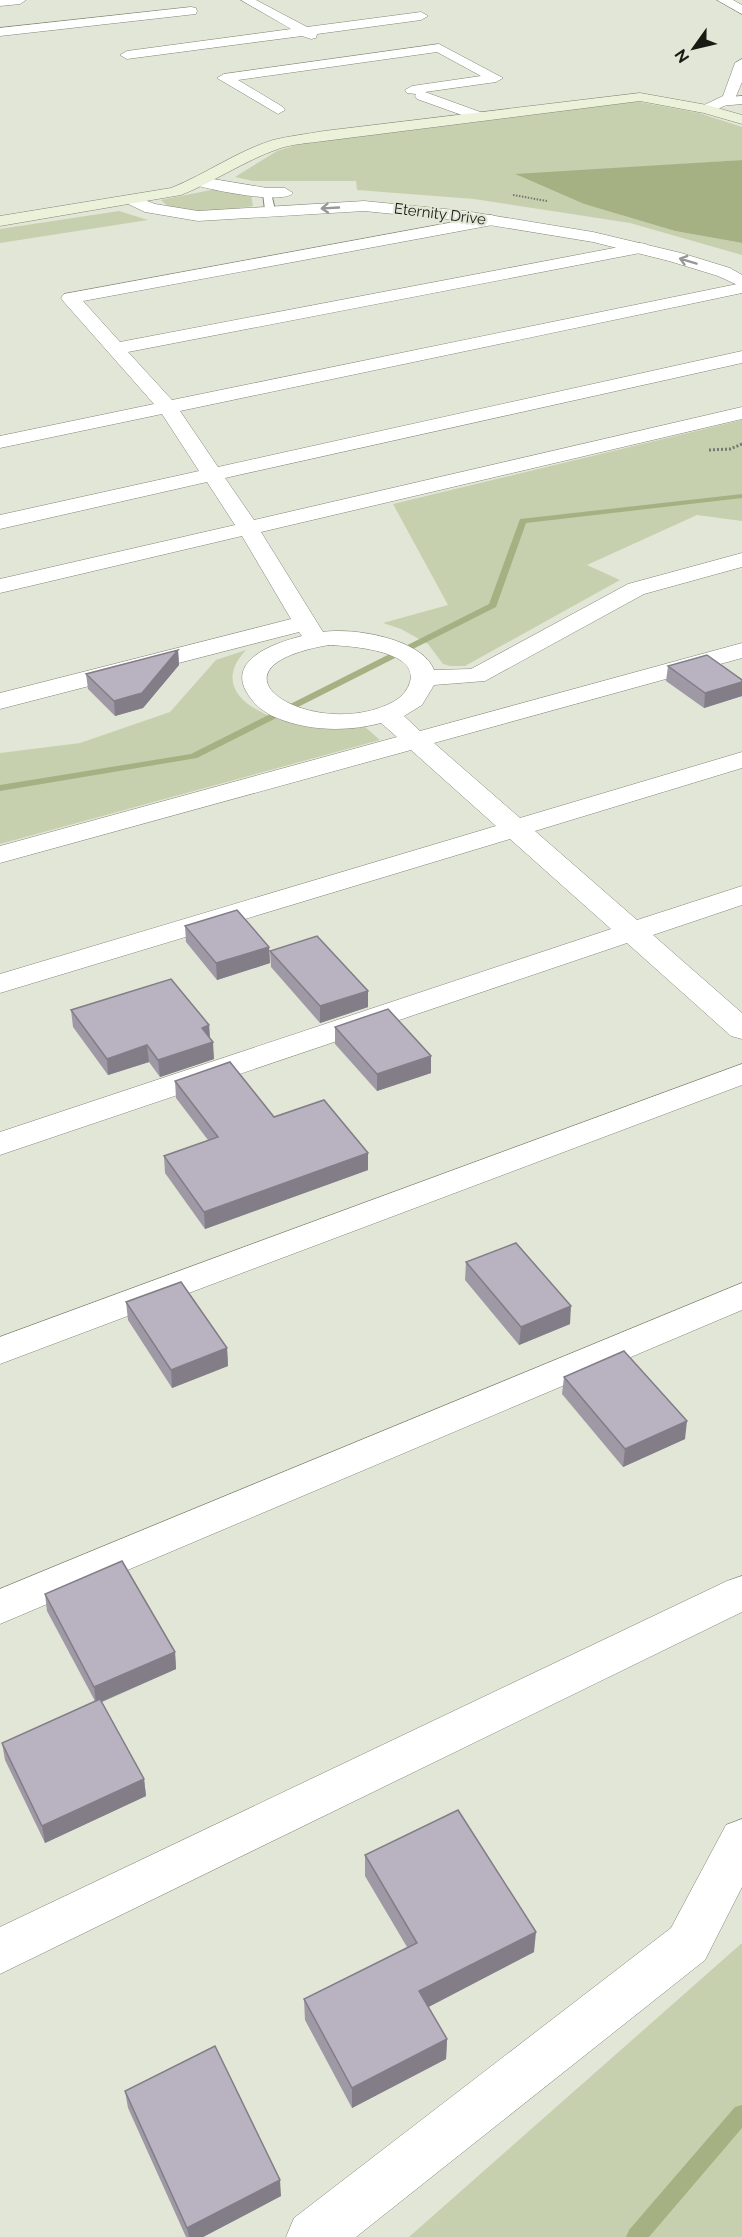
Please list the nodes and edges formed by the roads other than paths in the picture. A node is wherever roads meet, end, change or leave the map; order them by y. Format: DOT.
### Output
graph roads {
  1 [pos="20,0"];
  2 [pos="723,0"];
  3 [pos="0,2"];
  4 [pos="252,3"];
  5 [pos="279,3"];
  6 [pos="742,10"];
  7 [pos="191,11"];
  8 [pos="421,16"];
  9 [pos="0,32"];
  10 [pos="306,32"];
  11 [pos="127,55"];
  12 [pos="359,59"];
  13 [pos="742,63"];
  14 [pos="224,78"];
  15 [pos="207,80"];
  16 [pos="417,93"];
  17 [pos="742,100"];
  18 [pos="713,106"];
  19 [pos="278,110"];
  20 [pos="478,116"];
  21 [pos="450,119"];
  22 [pos="742,120"];
  23 [pos="201,182"];
  24 [pos="132,200"];
  25 [pos="268,202"];
  26 [pos="492,220"];
  27 [pos="0,221"];
  28 [pos="640,248"];
  29 [pos="703,248"];
  30 [pos="742,282"];
  31 [pos="742,288"];
  32 [pos="114,349"];
  33 [pos="742,357"];
  34 [pos="167,407"];
  35 [pos="742,413"];
  36 [pos="0,442"];
  37 [pos="213,474"];
  38 [pos="0,522"];
  39 [pos="248,528"];
  40 [pos="742,560"];
  41 [pos="0,586"];
  42 [pos="310,631"];
  43 [pos="742,650"];
  44 [pos="424,678"];
  45 [pos="0,701"];
  46 [pos="386,714"];
  47 [pos="416,740"];
  48 [pos="742,760"];
  49 [pos="516,828"];
  50 [pos="0,855"];
  51 [pos="742,895"];
  52 [pos="632,932"];
  53 [pos="0,984"];
  54 [pos="742,1029"];
  55 [pos="742,1074"];
  56 [pos="0,1144"];
  57 [pos="742,1296"];
  58 [pos="0,1351"];
  59 [pos="742,1593"];
  60 [pos="0,1607"];
  61 [pos="742,1840"];
  62 [pos="0,1951"];
  63 [pos="314,2237"];
  1 -- 3 [label="street"];
  2 -- 6 [label="street"];
  4 -- 5 [label="street"];
  4 -- 10 [label="street"];
  7 -- 9 [label="street"];
  8 -- 10 [label="street"];
  10 -- 11 [label="street"];
  10 -- 12 [label="street"];
  12 -- 14 [label="street"];
  12 -- 16 [label="street"];
  13 -- 18 [label="street"];
  14 -- 15 [label="street"];
  14 -- 19 [label="street"];
  16 -- 20 [label="street"];
  16 -- 21 [label="street"];
  17 -- 18 [label="street"];
  18 -- 20 [label="main road"];
  18 -- 22 [label="main road"];
  20 -- 21 [label="main road"];
  21 -- 23 [label="main road"];
  23 -- 24 [label="main road"];
  23 -- 25 [label="street, Eternity Drive"];
  24 -- 25 [label="street, Eternity Drive"];
  24 -- 27 [label="main road"];
  26 -- 25 [label="street, Eternity Drive, one-way"];
  25 -- 29 [label="street, Eternity Drive"];
  26 -- 28 [label="street, Eternity Drive"];
  26 -- 32 [label="street"];
  30 -- 28 [label="street, Eternity Drive, one-way"];
  28 -- 32 [label="street"];
  31 -- 34 [label="street"];
  32 -- 34 [label="street"];
  33 -- 37 [label="street"];
  34 -- 36 [label="street"];
  34 -- 37 [label="street"];
  35 -- 39 [label="street"];
  37 -- 38 [label="street"];
  37 -- 39 [label="street"];
  39 -- 41 [label="street"];
  39 -- 42 [label="street"];
  40 -- 44 [label="street"];
  42 -- 44 [label="street"];
  42 -- 45 [label="street"];
  42 -- 46 [label="street"];
  43 -- 47 [label="street"];
  44 -- 46 [label="street"];
  46 -- 47 [label="street"];
  47 -- 49 [label="street"];
  47 -- 50 [label="street"];
  48 -- 49 [label="street"];
  49 -- 52 [label="street"];
  49 -- 53 [label="street"];
  51 -- 52 [label="street"];
  52 -- 54 [label="street"];
  52 -- 56 [label="street"];
  55 -- 58 [label="street"];
  57 -- 60 [label="street"];
  59 -- 62 [label="street"];
  61 -- 63 [label="street"];
}
